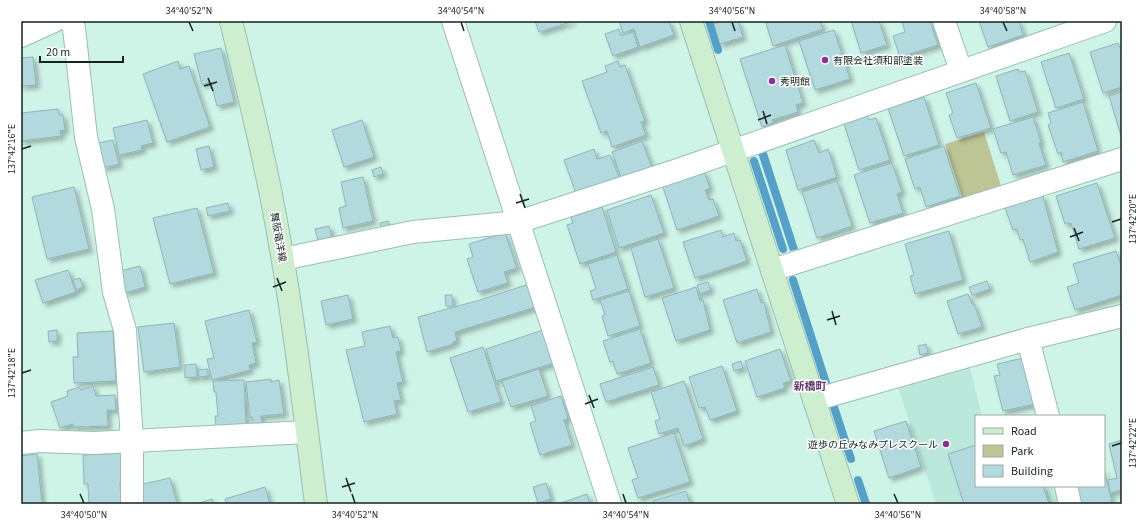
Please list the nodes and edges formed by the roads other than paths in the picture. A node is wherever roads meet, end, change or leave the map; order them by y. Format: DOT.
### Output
graph roads {
  1 [pos="54,21"];
  2 [pos="70,21"];
  3 [pos="231,21"];
  4 [pos="453,21"];
  5 [pos="691,21"];
  6 [pos="944,21"];
  7 [pos="1105,21"];
  8 [pos="21,36"];
  9 [pos="961,71"];
  10 [pos="733,151"];
  11 [pos="1122,159"];
  12 [pos="518,222"];
  13 [pos="283,259"];
  14 [pos="772,270"];
  15 [pos="1122,316"];
  16 [pos="1028,339"];
  17 [pos="814,400"];
  18 [pos="1048,415"];
  19 [pos="307,432"];
  20 [pos="132,441"];
  21 [pos="21,443"];
  22 [pos="1066,487"];
  23 [pos="132,504"];
  24 [pos="316,504"];
  25 [pos="610,504"];
  26 [pos="848,504"];
  27 [pos="1070,504"];
  1 -- 8 [label="street"];
  2 -- 20 [label="street"];
  3 -- 13 [label="street, 舞阪竜洋線"];
  4 -- 12 [label="street"];
  5 -- 10 [label="street"];
  6 -- 9 [label="street"];
  7 -- 9 [label="street"];
  9 -- 10 [label="street"];
  10 -- 12 [label="street"];
  10 -- 14 [label="street"];
  11 -- 14 [label="street"];
  12 -- 13 [label="street"];
  12 -- 25 [label="street"];
  13 -- 19 [label="street, 舞阪竜洋線"];
  14 -- 17 [label="street"];
  15 -- 16 [label="street"];
  16 -- 17 [label="street"];
  16 -- 18 [label="street"];
  17 -- 26 [label="street"];
  19 -- 20 [label="street"];
  19 -- 24 [label="street, 舞阪竜洋線"];
  20 -- 21 [label="street"];
  20 -- 23 [label="street"];
  22 -- 27 [label="street"];
}
